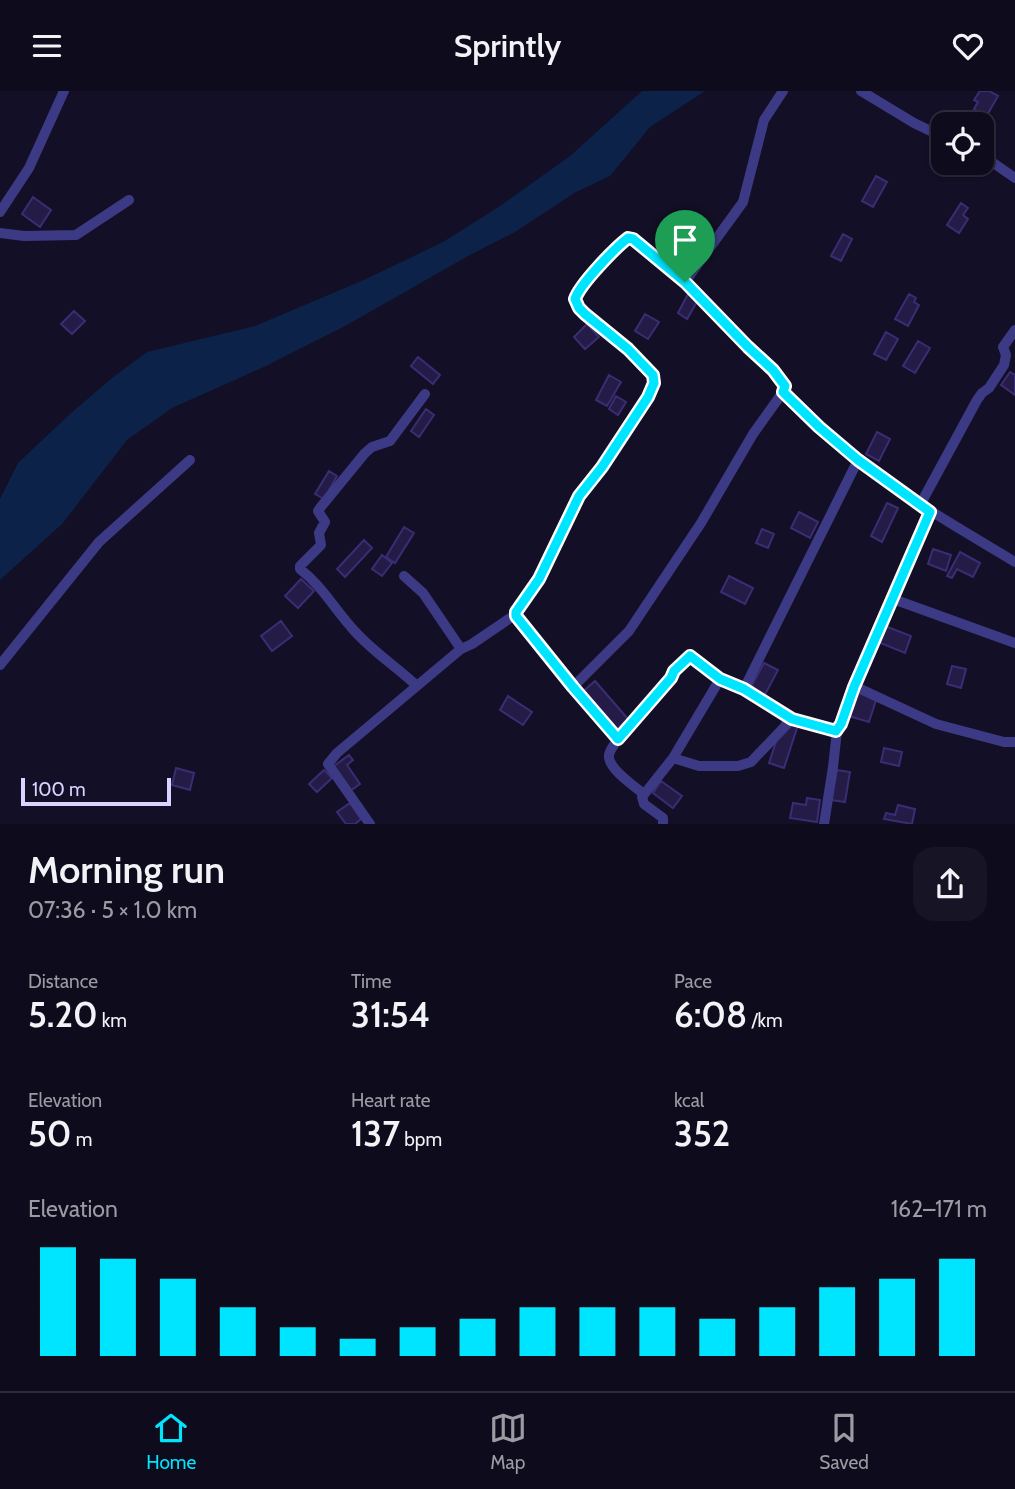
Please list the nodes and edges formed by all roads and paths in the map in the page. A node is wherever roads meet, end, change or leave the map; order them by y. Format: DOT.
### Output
graph roads {
  1 [pos="64,91"];
  2 [pos="783,91"];
  3 [pos="862,91"];
  4 [pos="931,131"];
  5 [pos="994,163"];
  6 [pos="1015,178"];
  7 [pos="129,199"];
  8 [pos="0,212"];
  9 [pos="0,233"];
  10 [pos="685,282"];
  11 [pos="1015,330"];
  12 [pos="1004,365"];
  13 [pos="1015,373"];
  14 [pos="783,392"];
  15 [pos="425,394"];
  16 [pos="190,460"];
  17 [pos="858,460"];
  18 [pos="925,508"];
  19 [pos="1015,562"];
  20 [pos="404,576"];
  21 [pos="893,599"];
  22 [pos="516,614"];
  23 [pos="1015,643"];
  24 [pos="461,649"];
  25 [pos="0,666"];
  26 [pos="720,679"];
  27 [pos="417,686"];
  28 [pos="573,687"];
  29 [pos="854,687"];
  30 [pos="744,689"];
  31 [pos="792,719"];
  32 [pos="1015,729"];
  33 [pos="836,731"];
  34 [pos="618,739"];
  35 [pos="1013,742"];
  36 [pos="673,758"];
  37 [pos="644,794"];
  38 [pos="370,824"];
  39 [pos="663,824"];
  40 [pos="824,824"];
  1 -- 8 [label="street"];
  2 -- 10 [label="street"];
  3 -- 4 [label="street"];
  5 -- 6 [label="street"];
  7 -- 9 [label="street"];
  10 -- 14 [label="street"];
  10 -- 22 [label="street"];
  11 -- 12 [label="street"];
  12 -- 13 [label="street"];
  12 -- 18 [label="street"];
  14 -- 17 [label="street"];
  14 -- 28 [label="street"];
  15 -- 27 [label="street"];
  16 -- 25 [label="street"];
  17 -- 18 [label="street"];
  17 -- 30 [label="street"];
  18 -- 19 [label="street"];
  18 -- 21 [label="street"];
  20 -- 24 [label="street"];
  21 -- 23 [label="street"];
  21 -- 29 [label="street"];
  22 -- 24 [label="street"];
  22 -- 28 [label="street"];
  24 -- 27 [label="street"];
  26 -- 30 [label="street"];
  26 -- 34 [label="street"];
  26 -- 36 [label="street"];
  27 -- 38 [label="street"];
  28 -- 34 [label="street"];
  29 -- 33 [label="street"];
  29 -- 35 [label="street"];
  30 -- 31 [label="street"];
  31 -- 33 [label="street"];
  31 -- 36 [label="street"];
  32 -- 35 [label="street"];
  33 -- 40 [label="street"];
  34 -- 37 [label="street"];
  36 -- 37 [label="street"];
  37 -- 39 [label="street"];
}
